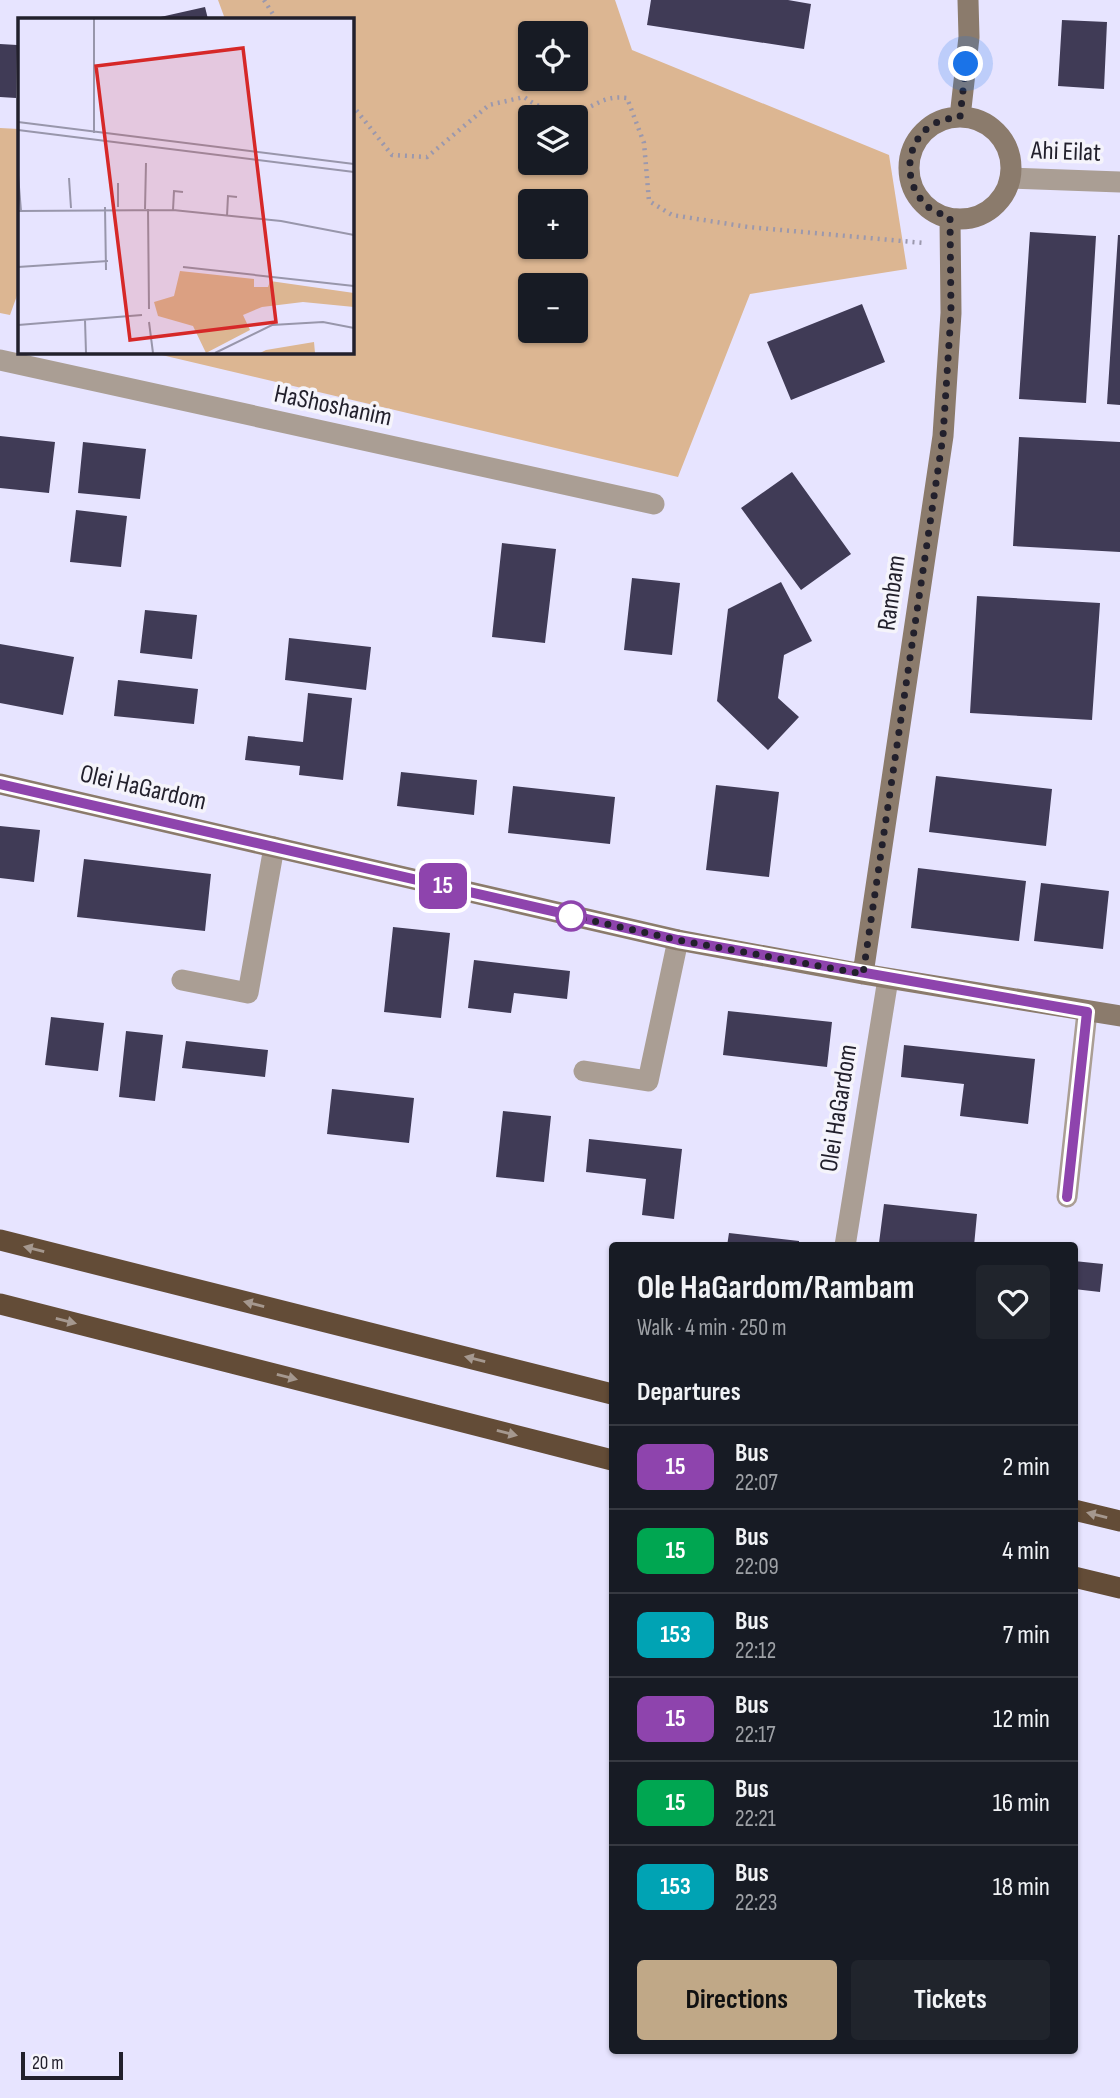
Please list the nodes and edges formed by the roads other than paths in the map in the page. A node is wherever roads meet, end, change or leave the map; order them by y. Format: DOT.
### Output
graph roads {
  1 [pos="968,0"];
  2 [pos="960,117"];
  3 [pos="1010,178"];
  4 [pos="1120,182"];
  5 [pos="950,218"];
  6 [pos="0,360"];
  7 [pos="654,504"];
  8 [pos="0,784"];
  9 [pos="274,847"];
  10 [pos="678,940"];
  11 [pos="863,974"];
  12 [pos="888,979"];
  13 [pos="182,980"];
  14 [pos="1087,1012"];
  15 [pos="1120,1016"];
  16 [pos="583,1070"];
  17 [pos="1067,1197"];
  18 [pos="0,1240"];
  19 [pos="846,1242"];
  20 [pos="0,1304"];
  21 [pos="609,1393"];
  22 [pos="609,1459"];
  23 [pos="1078,1511"];
  24 [pos="1120,1521"];
  25 [pos="1078,1578"];
  26 [pos="1120,1588"];
  1 -- 2 [label="street"];
  2 -- 3 [label="street"];
  2 -- 5 [label="street"];
  3 -- 4 [label="street, Ahi Eilat"];
  3 -- 5 [label="street"];
  5 -- 11 [label="street, Rambam"];
  6 -- 7 [label="street, HaShoshanim"];
  8 -- 9 [label="street, Olei HaGardom"];
  9 -- 10 [label="street, Olei HaGardom"];
  9 -- 13 [label="street"];
  10 -- 11 [label="street, Olei HaGardom"];
  10 -- 16 [label="street"];
  11 -- 12 [label="street, Olei HaGardom"];
  12 -- 14 [label="street, Olei HaGardom"];
  12 -- 19 [label="street, Olei HaGardom"];
  14 -- 15 [label="street, Olei HaGardom"];
  14 -- 17 [label="street"];
  21 -- 18 [label="highway, one-way"];
  20 -- 22 [label="highway, one-way"];
  24 -- 23 [label="highway, one-way"];
  25 -- 26 [label="highway"];
}
